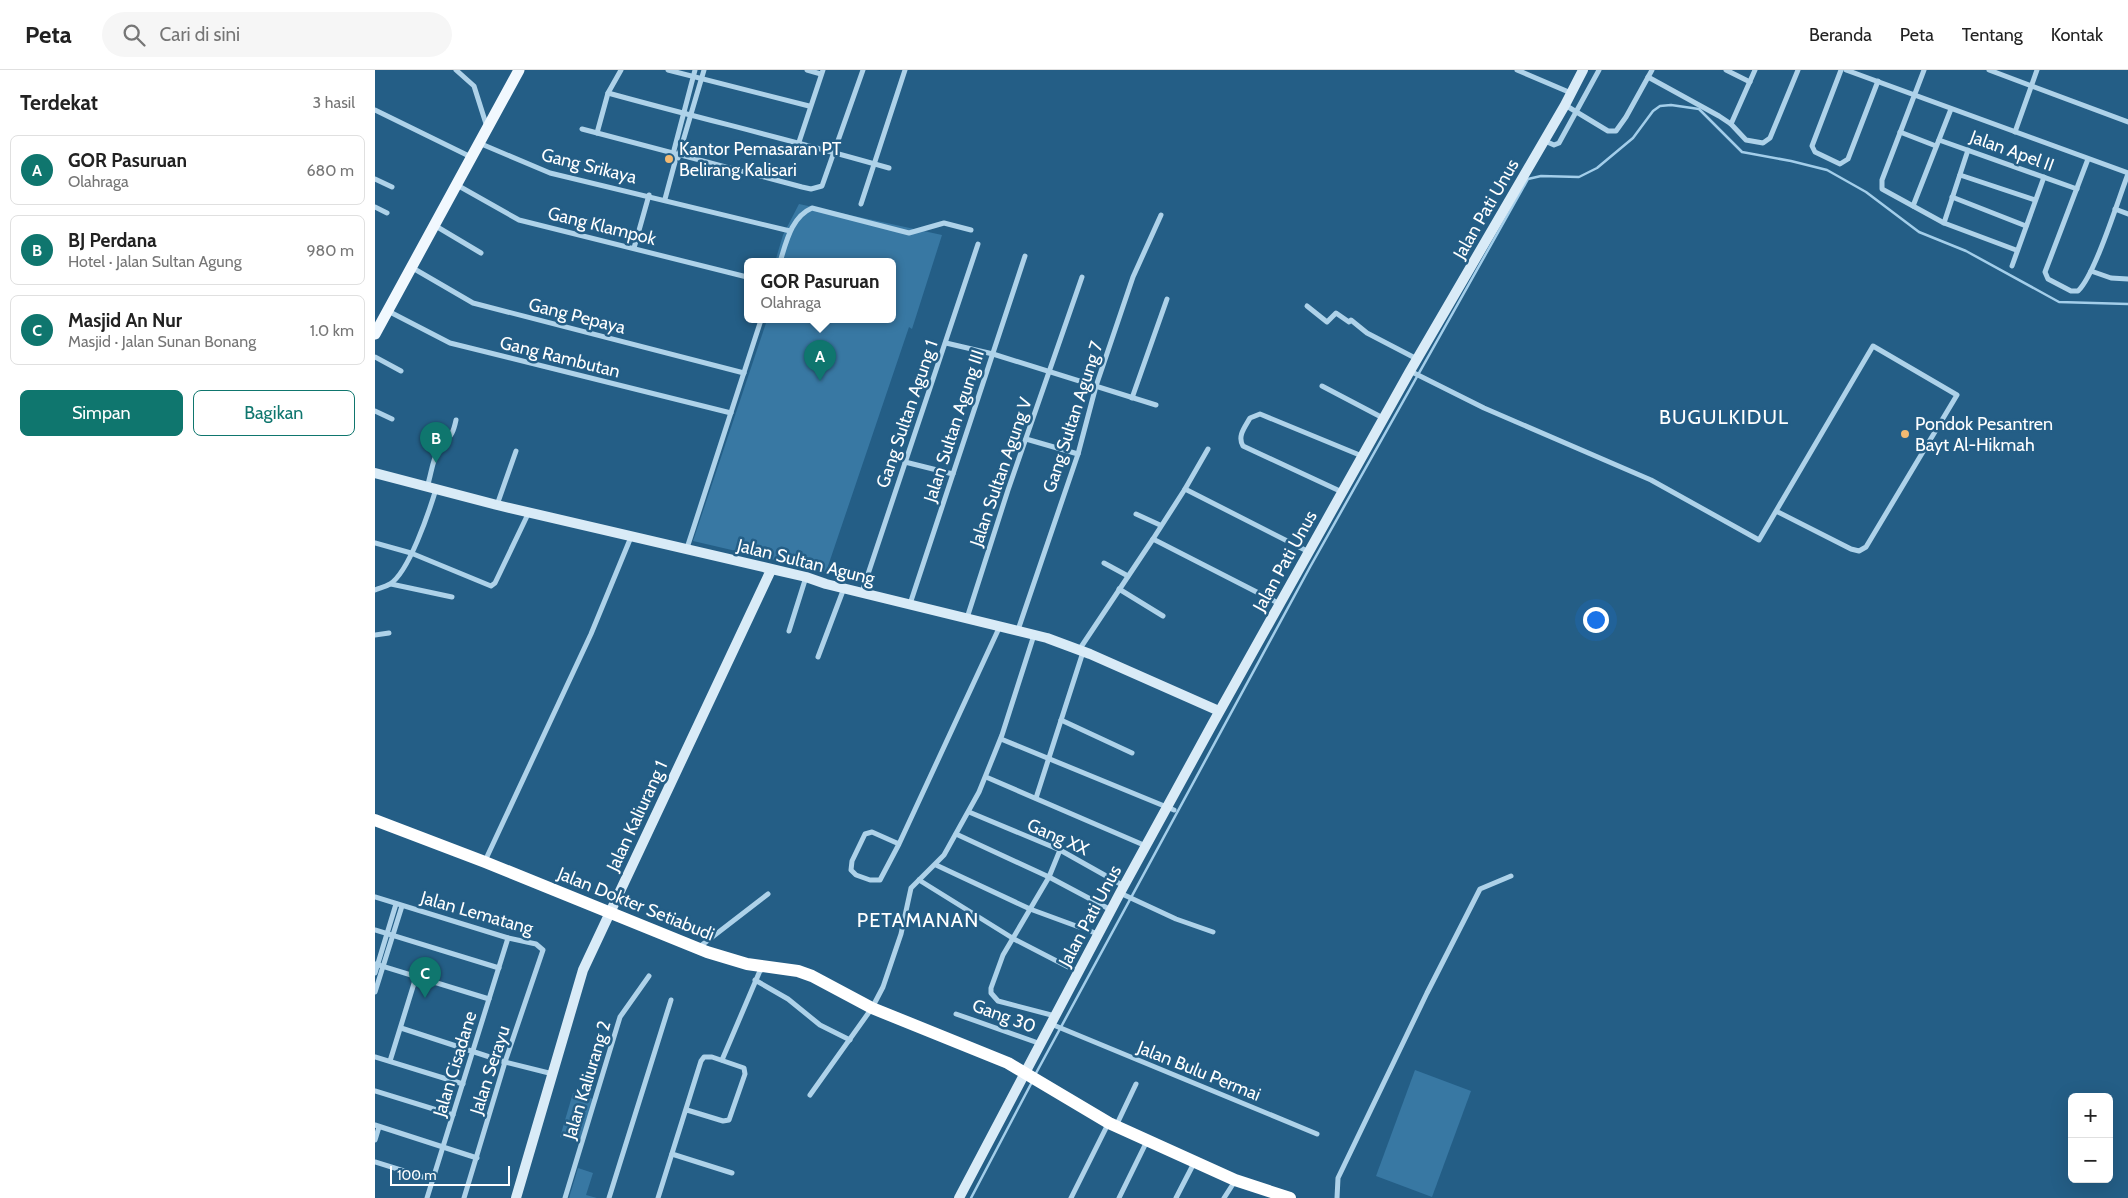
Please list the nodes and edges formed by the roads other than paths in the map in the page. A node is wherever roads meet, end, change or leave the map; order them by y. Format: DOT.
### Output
graph roads {
  1 [pos="457,70"];
  2 [pos="519,70"];
  3 [pos="621,70"];
  4 [pos="668,70"];
  5 [pos="695,70"];
  6 [pos="704,70"];
  7 [pos="807,70"];
  8 [pos="863,70"];
  9 [pos="905,70"];
  10 [pos="1517,70"];
  11 [pos="1583,70"];
  12 [pos="1599,70"];
  13 [pos="1652,70"];
  14 [pos="1725,70"];
  15 [pos="1755,70"];
  16 [pos="1797,70"];
  17 [pos="1841,70"];
  18 [pos="1846,70"];
  19 [pos="1924,70"];
  20 [pos="1989,70"];
  21 [pos="2037,70"];
  22 [pos="822,72"];
  23 [pos="1648,76"];
  24 [pos="693,78"];
  25 [pos="701,80"];
  26 [pos="1878,81"];
  27 [pos="1750,82"];
  28 [pos="2031,86"];
  29 [pos="608,92"];
  30 [pos="1571,92"];
  31 [pos="1914,93"];
  32 [pos="809,106"];
  33 [pos="1571,108"];
  34 [pos="1951,109"];
  35 [pos="375,110"];
  36 [pos="683,113"];
  37 [pos="691,117"];
  38 [pos="2128,122"];
  39 [pos="1731,124"];
  40 [pos="487,127"];
  41 [pos="582,129"];
  42 [pos="597,132"];
  43 [pos="1900,132"];
  44 [pos="2015,132"];
  45 [pos="1939,140"];
  46 [pos="799,142"];
  47 [pos="479,143"];
  48 [pos="1936,146"];
  49 [pos="1968,150"];
  50 [pos="832,153"];
  51 [pos="673,154"];
  52 [pos="681,156"];
  53 [pos="472,157"];
  54 [pos="2087,159"];
  55 [pos="675,162"];
  56 [pos="874,163"];
  57 [pos="889,168"];
  58 [pos="2128,174"];
  59 [pos="1960,175"];
  60 [pos="2044,177"];
  61 [pos="375,179"];
  62 [pos="457,185"];
  63 [pos="391,187"];
  64 [pos="2077,189"];
  65 [pos="649,195"];
  66 [pos="1952,197"];
  67 [pos="665,199"];
  68 [pos="2035,200"];
  69 [pos="861,204"];
  70 [pos="1913,206"];
  71 [pos="375,207"];
  72 [pos="2115,210"];
  73 [pos="387,213"];
  74 [pos="2128,214"];
  75 [pos="1161,215"];
  76 [pos="1944,223"];
  77 [pos="434,225"];
  78 [pos="2025,226"];
  79 [pos="971,230"];
  80 [pos="789,231"];
  81 [pos="978,244"];
  82 [pos="634,248"];
  83 [pos="2017,250"];
  84 [pos="481,252"];
  85 [pos="1025,256"];
  86 [pos="781,258"];
  87 [pos="411,266"];
  88 [pos="2012,266"];
  89 [pos="2091,271"];
  90 [pos="744,276"];
  91 [pos="1082,277"];
  92 [pos="2128,279"];
  93 [pos="1167,299"];
  94 [pos="1307,306"];
  95 [pos="387,310"];
  96 [pos="760,323"];
  97 [pos="375,334"];
  98 [pos="946,343"];
  99 [pos="993,354"];
  100 [pos="375,357"];
  101 [pos="1417,359"];
  102 [pos="740,371"];
  103 [pos="401,372"];
  104 [pos="1049,373"];
  105 [pos="1415,374"];
  106 [pos="1096,386"];
  107 [pos="1322,386"];
  108 [pos="1132,398"];
  109 [pos="1156,405"];
  110 [pos="375,411"];
  111 [pos="727,412"];
  112 [pos="1383,418"];
  113 [pos="391,419"];
  114 [pos="456,420"];
  115 [pos="1026,439"];
  116 [pos="1207,449"];
  117 [pos="516,451"];
  118 [pos="1078,454"];
  119 [pos="1362,457"];
  120 [pos="905,462"];
  121 [pos="375,473"];
  122 [pos="953,474"];
  123 [pos="432,488"];
  124 [pos="1185,489"];
  125 [pos="1342,492"];
  126 [pos="497,504"];
  127 [pos="1776,511"];
  128 [pos="530,512"];
  129 [pos="1136,514"];
  130 [pos="1160,525"];
  131 [pos="631,536"];
  132 [pos="1153,539"];
  133 [pos="375,543"];
  134 [pos="687,548"];
  135 [pos="1309,552"];
  136 [pos="411,553"];
  137 [pos="1104,563"];
  138 [pos="771,570"];
  139 [pos="806,576"];
  140 [pos="1128,576"];
  141 [pos="391,584"];
  142 [pos="844,587"];
  143 [pos="375,590"];
  144 [pos="1119,590"];
  145 [pos="862,592"];
  146 [pos="451,597"];
  147 [pos="910,604"];
  148 [pos="1279,604"];
  149 [pos="1163,616"];
  150 [pos="967,618"];
  151 [pos="1001,625"];
  152 [pos="1018,630"];
  153 [pos="789,631"];
  154 [pos="389,633"];
  155 [pos="375,635"];
  156 [pos="1040,636"];
  157 [pos="1081,651"];
  158 [pos="818,657"];
  159 [pos="1219,711"];
  160 [pos="1061,720"];
  161 [pos="1003,740"];
  162 [pos="1132,753"];
  163 [pos="1047,759"];
  164 [pos="990,779"];
  165 [pos="1035,798"];
  166 [pos="1170,809"];
  167 [pos="971,813"];
  168 [pos="375,820"];
  169 [pos="959,835"];
  170 [pos="899,844"];
  171 [pos="1147,846"];
  172 [pos="1060,850"];
  173 [pos="485,862"];
  174 [pos="936,865"];
  175 [pos="1511,876"];
  176 [pos="1049,877"];
  177 [pos="919,880"];
  178 [pos="1124,892"];
  179 [pos="768,894"];
  180 [pos="375,897"];
  181 [pos="399,905"];
  182 [pos="1030,909"];
  183 [pos="1111,911"];
  184 [pos="610,913"];
  185 [pos="375,930"];
  186 [pos="1213,932"];
  187 [pos="390,934"];
  188 [pos="1099,934"];
  189 [pos="508,938"];
  190 [pos="1014,939"];
  191 [pos="697,948"];
  192 [pos="543,950"];
  193 [pos="378,965"];
  194 [pos="762,966"];
  195 [pos="499,968"];
  196 [pos="1078,972"];
  197 [pos="375,973"];
  198 [pos="649,976"];
  199 [pos="416,977"];
  200 [pos="755,980"];
  201 [pos="375,992"];
  202 [pos="489,999"];
  203 [pos="671,1000"];
  204 [pos="871,1008"];
  205 [pos="956,1014"];
  206 [pos="1055,1023"];
  207 [pos="401,1028"];
  208 [pos="850,1040"];
  209 [pos="1041,1044"];
  210 [pos="473,1050"];
  211 [pos="375,1057"];
  212 [pos="722,1060"];
  213 [pos="390,1061"];
  214 [pos="505,1062"];
  215 [pos="553,1074"];
  216 [pos="1031,1076"];
  217 [pos="463,1084"];
  218 [pos="1136,1084"];
  219 [pos="375,1091"];
  220 [pos="810,1095"];
  221 [pos="687,1110"];
  222 [pos="453,1115"];
  223 [pos="1112,1125"];
  224 [pos="377,1126"];
  225 [pos="1317,1134"];
  226 [pos="375,1140"];
  227 [pos="1147,1140"];
  228 [pos="443,1146"];
  229 [pos="673,1154"];
  230 [pos="477,1158"];
  231 [pos="375,1162"];
  232 [pos="1194,1162"];
  233 [pos="732,1173"];
  234 [pos="433,1180"];
  235 [pos="1235,1180"];
  236 [pos="660,1197"];
  237 [pos="1283,1197"];
  238 [pos="427,1198"];
  239 [pos="464,1198"];
  240 [pos="517,1198"];
  241 [pos="565,1198"];
  242 [pos="609,1198"];
  243 [pos="959,1198"];
  244 [pos="1071,1198"];
  245 [pos="1119,1198"];
  246 [pos="1176,1198"];
  247 [pos="1224,1198"];
  248 [pos="1337,1198"];
  1 -- 40 [label="street"];
  2 -- 40 [label="main road"];
  3 -- 29 [label="street"];
  4 -- 24 [label="street"];
  5 -- 24 [label="street"];
  6 -- 25 [label="street"];
  7 -- 22 [label="street"];
  8 -- 50 [label="street"];
  9 -- 56 [label="street"];
  10 -- 30 [label="street"];
  11 -- 30 [label="main road, Jalan Pati Unus"];
  12 -- 33 [label="street"];
  13 -- 23 [label="street"];
  14 -- 27 [label="street"];
  15 -- 27 [label="street"];
  16 -- 39 [label="street"];
  17 -- 26 [label="street"];
  18 -- 26 [label="street"];
  19 -- 31 [label="street"];
  20 -- 28 [label="street"];
  21 -- 28 [label="street"];
  22 -- 32 [label="street"];
  23 -- 33 [label="street"];
  23 -- 39 [label="street"];
  24 -- 25 [label="street"];
  24 -- 36 [label="street"];
  25 -- 32 [label="street"];
  25 -- 37 [label="street"];
  26 -- 31 [label="street"];
  27 -- 39 [label="street"];
  28 -- 38 [label="street"];
  28 -- 44 [label="street"];
  29 -- 36 [label="street"];
  29 -- 42 [label="street"];
  30 -- 33 [label="main road, Jalan Pati Unus"];
  31 -- 34 [label="street"];
  31 -- 43 [label="street"];
  32 -- 46 [label="street"];
  33 -- 101 [label="main road, Jalan Pati Unus"];
  34 -- 44 [label="street"];
  34 -- 45 [label="street"];
  35 -- 53 [label="street"];
  36 -- 37 [label="street"];
  36 -- 51 [label="street"];
  37 -- 46 [label="street"];
  37 -- 52 [label="street"];
  40 -- 47 [label="main road"];
  41 -- 42 [label="street"];
  42 -- 51 [label="street"];
  43 -- 48 [label="street"];
  43 -- 70 [label="street"];
  44 -- 54 [label="street"];
  45 -- 48 [label="street"];
  45 -- 49 [label="street, Jalan Apel II"];
  46 -- 50 [label="street"];
  47 -- 53 [label="main road"];
  47 -- 65 [label="street, Gang Srikaya"];
  48 -- 70 [label="street"];
  49 -- 59 [label="street"];
  49 -- 60 [label="street, Jalan Apel II"];
  50 -- 52 [label="street"];
  50 -- 56 [label="street"];
  51 -- 52 [label="street"];
  51 -- 55 [label="street"];
  52 -- 55 [label="street"];
  53 -- 62 [label="main road"];
  54 -- 58 [label="street"];
  54 -- 64 [label="street"];
  55 -- 67 [label="street"];
  56 -- 57 [label="street"];
  56 -- 69 [label="street"];
  58 -- 72 [label="street"];
  59 -- 66 [label="street"];
  59 -- 68 [label="street"];
  60 -- 64 [label="street, Jalan Apel II"];
  60 -- 68 [label="street"];
  61 -- 63 [label="street"];
  62 -- 77 [label="main road"];
  62 -- 82 [label="street, Gang Klampok"];
  64 -- 89 [label="street"];
  65 -- 67 [label="street, Gang Srikaya"];
  65 -- 82 [label="street"];
  66 -- 76 [label="street"];
  66 -- 78 [label="street"];
  67 -- 80 [label="street, Gang Srikaya"];
  68 -- 78 [label="street"];
  70 -- 76 [label="street"];
  71 -- 73 [label="street"];
  72 -- 74 [label="street"];
  72 -- 89 [label="street"];
  75 -- 106 [label="street, Gang Sultan Agung 7"];
  76 -- 83 [label="street"];
  77 -- 84 [label="street"];
  77 -- 87 [label="main road"];
  78 -- 83 [label="street"];
  79 -- 80 [label="street"];
  80 -- 86 [label="street"];
  81 -- 98 [label="street, Gang Sultan Agung 1"];
  82 -- 90 [label="street, Gang Klampok"];
  83 -- 88 [label="street"];
  85 -- 99 [label="street, Jalan Sultan Agung III"];
  87 -- 95 [label="main road"];
  87 -- 102 [label="street, Gang Pepaya"];
  89 -- 92 [label="street"];
  91 -- 104 [label="street, Jalan Sultan Agung V"];
  93 -- 108 [label="street"];
  94 -- 101 [label="street"];
  95 -- 97 [label="main road"];
  95 -- 111 [label="street, Gang Rambutan"];
  96 -- 102 [label="street"];
  98 -- 99 [label="street"];
  98 -- 120 [label="street, Gang Sultan Agung 1"];
  99 -- 104 [label="street"];
  99 -- 122 [label="street, Jalan Sultan Agung III"];
  100 -- 103 [label="street"];
  101 -- 105 [label="main road, Jalan Pati Unus"];
  102 -- 111 [label="street"];
  104 -- 106 [label="street"];
  104 -- 115 [label="street, Jalan Sultan Agung V"];
  105 -- 112 [label="main road, Jalan Pati Unus"];
  105 -- 127 [label="street"];
  106 -- 108 [label="street"];
  106 -- 118 [label="street, Gang Sultan Agung 7"];
  107 -- 112 [label="street"];
  108 -- 109 [label="street"];
  110 -- 113 [label="street"];
  111 -- 134 [label="street"];
  112 -- 119 [label="main road, Jalan Pati Unus"];
  114 -- 123 [label="street"];
  115 -- 118 [label="street"];
  115 -- 150 [label="street, Jalan Sultan Agung V"];
  116 -- 124 [label="street"];
  117 -- 126 [label="street"];
  118 -- 152 [label="street, Gang Sultan Agung 7"];
  119 -- 125 [label="main road, Jalan Pati Unus"];
  119 -- 125 [label="street"];
  120 -- 122 [label="street"];
  120 -- 145 [label="street, Gang Sultan Agung 1"];
  121 -- 123 [label="main road, Jalan Sultan Agung"];
  122 -- 147 [label="street, Jalan Sultan Agung III"];
  123 -- 126 [label="main road, Jalan Sultan Agung"];
  123 -- 136 [label="street"];
  124 -- 130 [label="street"];
  124 -- 135 [label="street"];
  125 -- 135 [label="main road, Jalan Pati Unus"];
  126 -- 128 [label="main road, Jalan Sultan Agung"];
  127 -- 127 [label="street"];
  128 -- 131 [label="main road, Jalan Sultan Agung"];
  128 -- 136 [label="street"];
  129 -- 130 [label="street"];
  130 -- 132 [label="street"];
  131 -- 134 [label="main road, Jalan Sultan Agung"];
  131 -- 173 [label="street"];
  132 -- 140 [label="street"];
  132 -- 148 [label="street"];
  133 -- 136 [label="street"];
  134 -- 138 [label="main road, Jalan Sultan Agung"];
  135 -- 148 [label="main road, Jalan Pati Unus"];
  136 -- 141 [label="street"];
  137 -- 140 [label="street"];
  138 -- 139 [label="main road, Jalan Sultan Agung"];
  138 -- 184 [label="main road, Jalan Kaliurang 1"];
  139 -- 142 [label="main road, Jalan Sultan Agung"];
  139 -- 153 [label="street"];
  140 -- 144 [label="street"];
  141 -- 143 [label="street"];
  141 -- 146 [label="street"];
  142 -- 145 [label="main road, Jalan Sultan Agung"];
  142 -- 158 [label="street"];
  144 -- 149 [label="street"];
  144 -- 157 [label="street"];
  145 -- 147 [label="main road, Jalan Sultan Agung"];
  147 -- 150 [label="main road, Jalan Sultan Agung"];
  148 -- 159 [label="main road, Jalan Pati Unus"];
  150 -- 151 [label="main road, Jalan Sultan Agung"];
  151 -- 152 [label="main road, Jalan Sultan Agung"];
  151 -- 170 [label="street"];
  152 -- 156 [label="main road, Jalan Sultan Agung"];
  154 -- 155 [label="street"];
  156 -- 157 [label="main road, Jalan Sultan Agung"];
  156 -- 161 [label="street"];
  157 -- 159 [label="main road, Jalan Sultan Agung"];
  157 -- 160 [label="street"];
  159 -- 166 [label="main road, Jalan Pati Unus"];
  160 -- 162 [label="street"];
  160 -- 163 [label="street"];
  161 -- 163 [label="street"];
  161 -- 164 [label="street"];
  163 -- 165 [label="street"];
  163 -- 166 [label="street"];
  164 -- 165 [label="street"];
  164 -- 167 [label="street"];
  165 -- 171 [label="street"];
  166 -- 171 [label="main road, Jalan Pati Unus"];
  167 -- 169 [label="street"];
  167 -- 172 [label="street, Gang XX"];
  168 -- 173 [label="highway, Jalan Dokter Setiabudi"];
  169 -- 174 [label="street"];
  169 -- 176 [label="street"];
  170 -- 170 [label="street"];
  171 -- 178 [label="main road, Jalan Pati Unus"];
  172 -- 176 [label="street"];
  172 -- 178 [label="street, Gang XX"];
  173 -- 184 [label="highway, Jalan Dokter Setiabudi"];
  174 -- 177 [label="street"];
  174 -- 182 [label="street"];
  175 -- 248 [label="street"];
  176 -- 182 [label="street"];
  176 -- 183 [label="street"];
  177 -- 190 [label="street"];
  177 -- 204 [label="street"];
  178 -- 183 [label="main road, Jalan Pati Unus"];
  178 -- 186 [label="street, Gang XX"];
  179 -- 191 [label="street"];
  180 -- 181 [label="street, Jalan Lematang"];
  181 -- 187 [label="street"];
  181 -- 189 [label="street, Jalan Lematang"];
  182 -- 188 [label="street"];
  182 -- 190 [label="street"];
  183 -- 188 [label="main road, Jalan Pati Unus"];
  184 -- 191 [label="highway, Jalan Dokter Setiabudi"];
  184 -- 215 [label="main road, Jalan Kaliurang 1"];
  185 -- 187 [label="street"];
  187 -- 193 [label="street"];
  187 -- 195 [label="street"];
  188 -- 196 [label="main road, Jalan Pati Unus"];
  189 -- 192 [label="street, Jalan Lematang"];
  189 -- 195 [label="street, Jalan Cisadane"];
  190 -- 196 [label="street"];
  190 -- 206 [label="street, Jalan Bulu Permai"];
  191 -- 194 [label="highway, Jalan Dokter Setiabudi"];
  192 -- 214 [label="street, Jalan Serayu"];
  193 -- 197 [label="street"];
  193 -- 199 [label="street"];
  193 -- 201 [label="street"];
  194 -- 200 [label="street"];
  194 -- 204 [label="highway, Jalan Dokter Setiabudi"];
  195 -- 202 [label="street, Jalan Cisadane"];
  196 -- 206 [label="main road, Jalan Pati Unus"];
  198 -- 241 [label="street, Jalan Kaliurang 2"];
  199 -- 202 [label="street"];
  199 -- 207 [label="street"];
  200 -- 208 [label="street"];
  200 -- 212 [label="street"];
  202 -- 210 [label="street, Jalan Cisadane"];
  203 -- 242 [label="street"];
  204 -- 208 [label="street"];
  204 -- 216 [label="highway, Jalan Dokter Setiabudi"];
  205 -- 209 [label="street, Gang 30"];
  206 -- 209 [label="main road, Jalan Pati Unus"];
  206 -- 225 [label="street, Jalan Bulu Permai"];
  207 -- 210 [label="street"];
  207 -- 213 [label="street"];
  208 -- 220 [label="street"];
  209 -- 216 [label="main road, Jalan Pati Unus"];
  210 -- 214 [label="street"];
  210 -- 217 [label="street, Jalan Cisadane"];
  211 -- 213 [label="street"];
  212 -- 221 [label="street"];
  212 -- 221 [label="street"];
  213 -- 217 [label="street"];
  214 -- 215 [label="street"];
  214 -- 230 [label="street, Jalan Serayu"];
  215 -- 240 [label="main road, Jalan Kaliurang 1"];
  216 -- 223 [label="highway, Jalan Dokter Setiabudi"];
  216 -- 243 [label="main road, Jalan Pati Unus"];
  217 -- 222 [label="street, Jalan Cisadane"];
  218 -- 223 [label="street"];
  219 -- 222 [label="street"];
  221 -- 229 [label="street"];
  222 -- 228 [label="street, Jalan Cisadane"];
  223 -- 227 [label="highway, Jalan Dokter Setiabudi"];
  223 -- 244 [label="street"];
  224 -- 226 [label="street"];
  224 -- 228 [label="street"];
  227 -- 232 [label="highway, Jalan Dokter Setiabudi"];
  227 -- 245 [label="street"];
  228 -- 230 [label="street"];
  228 -- 234 [label="street, Jalan Cisadane"];
  229 -- 233 [label="street"];
  229 -- 236 [label="street"];
  230 -- 239 [label="street, Jalan Serayu"];
  231 -- 234 [label="street"];
  232 -- 235 [label="highway, Jalan Dokter Setiabudi"];
  232 -- 246 [label="street"];
  234 -- 238 [label="street, Jalan Cisadane"];
  235 -- 237 [label="highway, Jalan Dokter Setiabudi"];
  235 -- 247 [label="street"];
}
